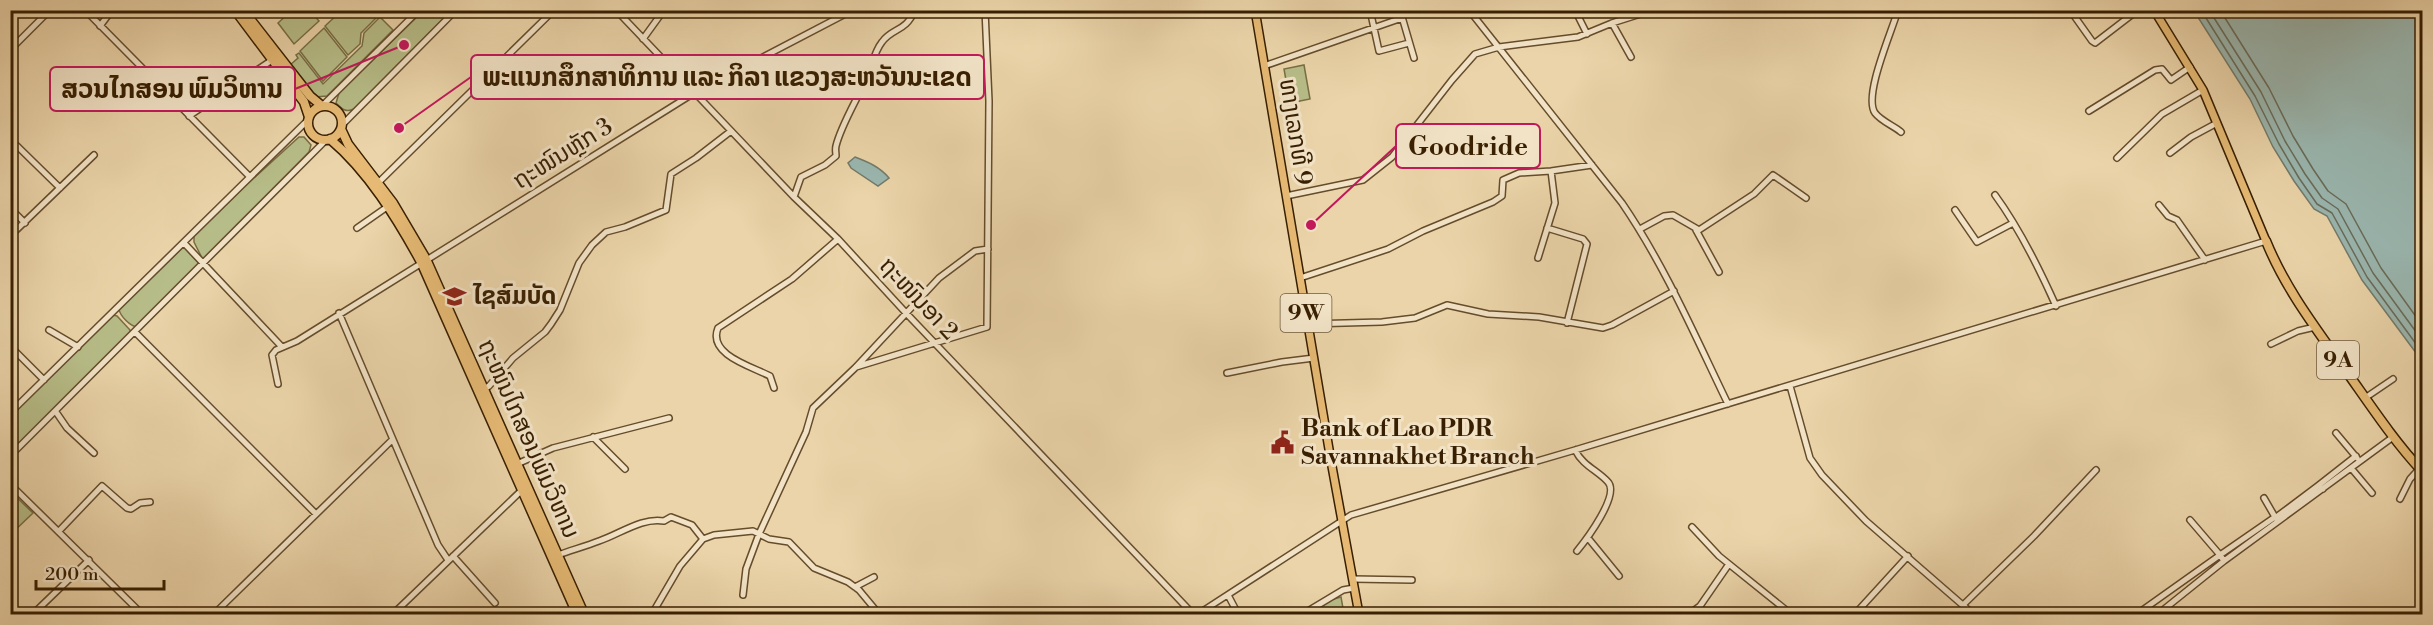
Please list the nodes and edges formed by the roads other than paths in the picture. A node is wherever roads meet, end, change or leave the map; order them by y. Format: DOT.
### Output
graph roads {
  1 [pos="50,10"];
  2 [pos="85,10"];
  3 [pos="112,10"];
  4 [pos="235,10"];
  5 [pos="243,10"];
  6 [pos="419,10"];
  7 [pos="456,10"];
  8 [pos="554,10"];
  9 [pos="616,10"];
  10 [pos="664,10"];
  11 [pos="853,10"];
  12 [pos="915,10"];
  13 [pos="985,10"];
  14 [pos="1255,10"];
  15 [pos="1370,10"];
  16 [pos="1400,10"];
  17 [pos="1469,10"];
  18 [pos="1575,10"];
  19 [pos="1653,10"];
  20 [pos="1898,10"];
  21 [pos="2070,10"];
  22 [pos="2138,10"];
  23 [pos="2154,10"];
  24 [pos="1402,18"];
  25 [pos="1612,23"];
  26 [pos="100,26"];
  27 [pos="1374,27"];
  28 [pos="1587,34"];
  29 [pos="643,39"];
  30 [pos="1409,42"];
  31 [pos="1499,47"];
  32 [pos="10,50"];
  33 [pos="1631,57"];
  34 [pos="1414,58"];
  35 [pos="277,62"];
  36 [pos="1264,66"];
  37 [pos="2190,67"];
  38 [pos="2203,90"];
  39 [pos="694,93"];
  40 [pos="322,106"];
  41 [pos="2089,111"];
  42 [pos="189,116"];
  43 [pos="309,119"];
  44 [pos="2217,123"];
  45 [pos="341,127"];
  46 [pos="731,131"];
  47 [pos="1901,132"];
  48 [pos="328,139"];
  49 [pos="10,140"];
  50 [pos="2170,153"];
  51 [pos="94,155"];
  52 [pos="2117,158"];
  53 [pos="1592,165"];
  54 [pos="1551,171"];
  55 [pos="250,177"];
  56 [pos="378,183"];
  57 [pos="60,188"];
  58 [pos="1995,195"];
  59 [pos="1286,196"];
  60 [pos="794,197"];
  61 [pos="1806,198"];
  62 [pos="2159,205"];
  63 [pos="387,207"];
  64 [pos="10,208"];
  65 [pos="1955,210"];
  66 [pos="25,223"];
  67 [pos="2013,223"];
  68 [pos="357,228"];
  69 [pos="1547,228"];
  70 [pos="1640,229"];
  71 [pos="1696,230"];
  72 [pos="10,236"];
  73 [pos="838,239"];
  74 [pos="2266,241"];
  75 [pos="184,243"];
  76 [pos="988,249"];
  77 [pos="1538,258"];
  78 [pos="2205,260"];
  79 [pos="424,261"];
  80 [pos="204,264"];
  81 [pos="1719,272"];
  82 [pos="1300,278"];
  83 [pos="1674,291"];
  84 [pos="2056,306"];
  85 [pos="339,313"];
  86 [pos="906,313"];
  87 [pos="1567,323"];
  88 [pos="1308,324"];
  89 [pos="2315,327"];
  90 [pos="49,330"];
  91 [pos="135,332"];
  92 [pos="935,344"];
  93 [pos="2271,344"];
  94 [pos="10,346"];
  95 [pos="462,346"];
  96 [pos="78,347"];
  97 [pos="282,347"];
  98 [pos="1314,358"];
  99 [pos="856,367"];
  100 [pos="1227,373"];
  101 [pos="2393,379"];
  102 [pos="44,380"];
  103 [pos="278,384"];
  104 [pos="1790,386"];
  105 [pos="774,388"];
  106 [pos="484,389"];
  107 [pos="2365,398"];
  108 [pos="1728,404"];
  109 [pos="56,412"];
  110 [pos="10,413"];
  111 [pos="669,418"];
  112 [pos="2336,433"];
  113 [pos="592,437"];
  114 [pos="2393,437"];
  115 [pos="392,440"];
  116 [pos="1575,450"];
  117 [pos="94,453"];
  118 [pos="10,456"];
  119 [pos="2358,458"];
  120 [pos="517,464"];
  121 [pos="2351,468"];
  122 [pos="625,469"];
  123 [pos="2421,469"];
  124 [pos="2096,470"];
  125 [pos="10,484"];
  126 [pos="2321,487"];
  127 [pos="524,488"];
  128 [pos="2372,493"];
  129 [pos="2264,498"];
  130 [pos="2400,499"];
  131 [pos="150,502"];
  132 [pos="316,513"];
  133 [pos="2276,519"];
  134 [pos="1342,520"];
  135 [pos="2190,520"];
  136 [pos="1692,527"];
  137 [pos="59,531"];
  138 [pos="759,534"];
  139 [pos="1588,538"];
  140 [pos="703,539"];
  141 [pos="1577,551"];
  142 [pos="558,555"];
  143 [pos="1908,556"];
  144 [pos="450,558"];
  145 [pos="2222,558"];
  146 [pos="88,560"];
  147 [pos="1729,564"];
  148 [pos="1619,576"];
  149 [pos="874,577"];
  150 [pos="1353,579"];
  151 [pos="1412,580"];
  152 [pos="855,587"];
  153 [pos="1354,588"];
  154 [pos="742,595"];
  155 [pos="1228,595"];
  156 [pos="495,603"];
  157 [pos="1963,605"];
  158 [pos="2148,607"];
  159 [pos="1969,613"];
  160 [pos="33,615"];
  161 [pos="142,615"];
  162 [pos="214,615"];
  163 [pos="393,615"];
  164 [pos="577,615"];
  165 [pos="584,615"];
  166 [pos="652,615"];
  167 [pos="879,615"];
  168 [pos="1193,615"];
  169 [pos="1198,615"];
  170 [pos="1238,615"];
  171 [pos="1303,615"];
  172 [pos="1359,615"];
  173 [pos="1689,615"];
  174 [pos="1791,615"];
  175 [pos="1855,615"];
  176 [pos="2137,615"];
  177 [pos="2153,615"];
  178 [pos="2158,615"];
  1 -- 32 [label="street"];
  2 -- 26 [label="street"];
  3 -- 26 [label="street"];
  4 -- 35 [label="highway"];
  5 -- 35 [label="highway"];
  6 -- 40 [label="street"];
  7 -- 45 [label="street"];
  8 -- 56 [label="street"];
  9 -- 29 [label="street, ຖະໜົນອາ 2"];
  10 -- 29 [label="street"];
  11 -- 39 [label="street, ຖະໜົນຫຼັກ 3"];
  12 -- 60 [label="street"];
  13 -- 76 [label="street"];
  14 -- 36 [label="main road, ທາງເລກທີ 9 / 9W"];
  15 -- 27 [label="street"];
  16 -- 24 [label="street"];
  17 -- 31 [label="street"];
  18 -- 28 [label="street"];
  19 -- 25 [label="street"];
  20 -- 47 [label="street"];
  21 -- 22 [label="street"];
  23 -- 37 [label="main road, 9A"];
  24 -- 27 [label="street"];
  24 -- 30 [label="street"];
  25 -- 28 [label="street"];
  25 -- 33 [label="street"];
  26 -- 42 [label="street"];
  27 -- 30 [label="street"];
  27 -- 36 [label="street"];
  28 -- 31 [label="street"];
  29 -- 39 [label="street, ຖະໜົນອາ 2"];
  30 -- 34 [label="street"];
  31 -- 53 [label="street"];
  31 -- 59 [label="street"];
  35 -- 40 [label="highway"];
  35 -- 42 [label="street"];
  35 -- 43 [label="highway"];
  36 -- 59 [label="main road, ທາງເລກທີ 9 / 9W"];
  37 -- 38 [label="main road, 9A"];
  37 -- 41 [label="street"];
  38 -- 44 [label="main road, 9A"];
  38 -- 52 [label="street"];
  39 -- 46 [label="street, ຖະໜົນອາ 2"];
  39 -- 79 [label="street, ຖະໜົນຫຼັກ 3"];
  40 -- 43 [label="highway"];
  40 -- 45 [label="highway"];
  42 -- 55 [label="street"];
  43 -- 48 [label="highway"];
  43 -- 55 [label="street"];
  44 -- 50 [label="street"];
  44 -- 74 [label="main road, 9A"];
  45 -- 48 [label="highway"];
  45 -- 56 [label="highway, ຖະໜົນໄກສອນພົມວິຫານ"];
  46 -- 60 [label="street, ຖະໜົນອາ 2"];
  46 -- 106 [label="street"];
  48 -- 63 [label="highway, ຖະໜົນໄກສອນພົມວິຫານ"];
  48 -- 80 [label="street"];
  49 -- 57 [label="street"];
  51 -- 57 [label="street"];
  53 -- 54 [label="street"];
  53 -- 70 [label="street"];
  54 -- 69 [label="street"];
  54 -- 82 [label="street"];
  55 -- 75 [label="street"];
  56 -- 79 [label="highway, ຖະໜົນໄກສອນພົມວິຫານ"];
  57 -- 66 [label="street"];
  58 -- 67 [label="street"];
  59 -- 82 [label="main road, ທາງເລກທີ 9 / 9W"];
  60 -- 73 [label="street, ຖະໜົນອາ 2"];
  61 -- 71 [label="street"];
  62 -- 78 [label="street"];
  63 -- 68 [label="street"];
  63 -- 79 [label="highway, ຖະໜົນໄກສອນພົມວິຫານ"];
  64 -- 66 [label="street"];
  65 -- 67 [label="street"];
  66 -- 72 [label="street"];
  67 -- 84 [label="street"];
  69 -- 77 [label="street"];
  69 -- 87 [label="street"];
  70 -- 71 [label="street"];
  70 -- 83 [label="street"];
  71 -- 81 [label="street"];
  73 -- 86 [label="street, ຖະໜົນອາ 2"];
  73 -- 105 [label="street"];
  74 -- 78 [label="street"];
  74 -- 89 [label="highway, 9A"];
  75 -- 80 [label="street"];
  75 -- 96 [label="street"];
  76 -- 86 [label="street"];
  76 -- 92 [label="street"];
  78 -- 84 [label="street"];
  79 -- 85 [label="street, ຖະໜົນຫຼັກ 3"];
  79 -- 95 [label="highway, ຖະໜົນໄກສອນພົມວິຫານ"];
  80 -- 91 [label="street"];
  80 -- 97 [label="street"];
  82 -- 88 [label="main road, ທາງເລກທີ 9 / 9W"];
  83 -- 87 [label="street"];
  83 -- 108 [label="street"];
  84 -- 104 [label="street"];
  85 -- 97 [label="street, ຖະໜົນຫຼັກ 3"];
  85 -- 115 [label="street"];
  86 -- 92 [label="street, ຖະໜົນອາ 2"];
  86 -- 99 [label="street"];
  87 -- 88 [label="street"];
  88 -- 98 [label="main road, ທາງເລກທີ 9 / 9W"];
  89 -- 93 [label="street"];
  89 -- 107 [label="highway, 9A"];
  90 -- 96 [label="street"];
  91 -- 109 [label="street"];
  91 -- 132 [label="street"];
  92 -- 99 [label="street"];
  92 -- 168 [label="street, ຖະໜົນອາ 2"];
  94 -- 102 [label="street"];
  95 -- 106 [label="highway, ຖະໜົນໄກສອນພົມວິຫານ"];
  95 -- 127 [label="highway, ຖະໜົນໄກສອນພົມວິຫານ"];
  96 -- 102 [label="street"];
  97 -- 103 [label="street"];
  98 -- 100 [label="street"];
  98 -- 134 [label="main road, ທາງເລກທີ 9 / 9W"];
  99 -- 138 [label="street"];
  101 -- 107 [label="street"];
  102 -- 110 [label="street"];
  104 -- 108 [label="street"];
  104 -- 143 [label="street"];
  106 -- 120 [label="highway, ຖະໜົນໄກສອນພົມວິຫານ"];
  107 -- 114 [label="highway, 9A"];
  108 -- 116 [label="street"];
  109 -- 117 [label="street"];
  109 -- 118 [label="street"];
  111 -- 113 [label="street"];
  112 -- 119 [label="street"];
  113 -- 120 [label="street"];
  113 -- 122 [label="street"];
  114 -- 119 [label="street"];
  114 -- 123 [label="highway, 9A"];
  115 -- 132 [label="street"];
  115 -- 144 [label="street"];
  116 -- 134 [label="street"];
  116 -- 139 [label="street"];
  119 -- 121 [label="street"];
  119 -- 126 [label="street"];
  120 -- 127 [label="highway, ຖະໜົນໄກສອນພົມວິຫານ"];
  121 -- 126 [label="street"];
  121 -- 128 [label="street"];
  123 -- 130 [label="street"];
  124 -- 157 [label="street"];
  125 -- 137 [label="street"];
  126 -- 133 [label="street"];
  127 -- 142 [label="highway, ຖະໜົນໄກສອນພົມວິຫານ"];
  127 -- 144 [label="street"];
  127 -- 164 [label="highway, ຖະໜົນໄກສອນພົມວິຫານ"];
  129 -- 133 [label="street"];
  131 -- 137 [label="street"];
  132 -- 162 [label="street"];
  133 -- 145 [label="street"];
  134 -- 150 [label="main road, ທາງເລກທີ 9 / 9W"];
  134 -- 155 [label="street"];
  135 -- 145 [label="street"];
  136 -- 147 [label="street"];
  137 -- 146 [label="street"];
  138 -- 140 [label="street"];
  138 -- 152 [label="street"];
  138 -- 154 [label="street"];
  139 -- 141 [label="street"];
  139 -- 148 [label="street"];
  140 -- 142 [label="street"];
  140 -- 166 [label="street"];
  142 -- 165 [label="highway, ຖະໜົນໄກສອນພົມວິຫານ"];
  143 -- 157 [label="street"];
  143 -- 175 [label="street"];
  144 -- 156 [label="street"];
  144 -- 163 [label="street"];
  145 -- 158 [label="street"];
  145 -- 178 [label="street"];
  146 -- 160 [label="street"];
  146 -- 161 [label="street"];
  147 -- 173 [label="street"];
  147 -- 174 [label="street"];
  149 -- 152 [label="street"];
  150 -- 151 [label="street"];
  150 -- 153 [label="main road, ທາງເລກທີ 9 / 9W"];
  152 -- 167 [label="street"];
  153 -- 171 [label="street"];
  153 -- 172 [label="main road, ທາງເລກທີ 9 / 9W"];
  155 -- 169 [label="street"];
  155 -- 170 [label="street"];
  157 -- 159 [label="street"];
  158 -- 176 [label="street"];
  158 -- 177 [label="street"];
}
